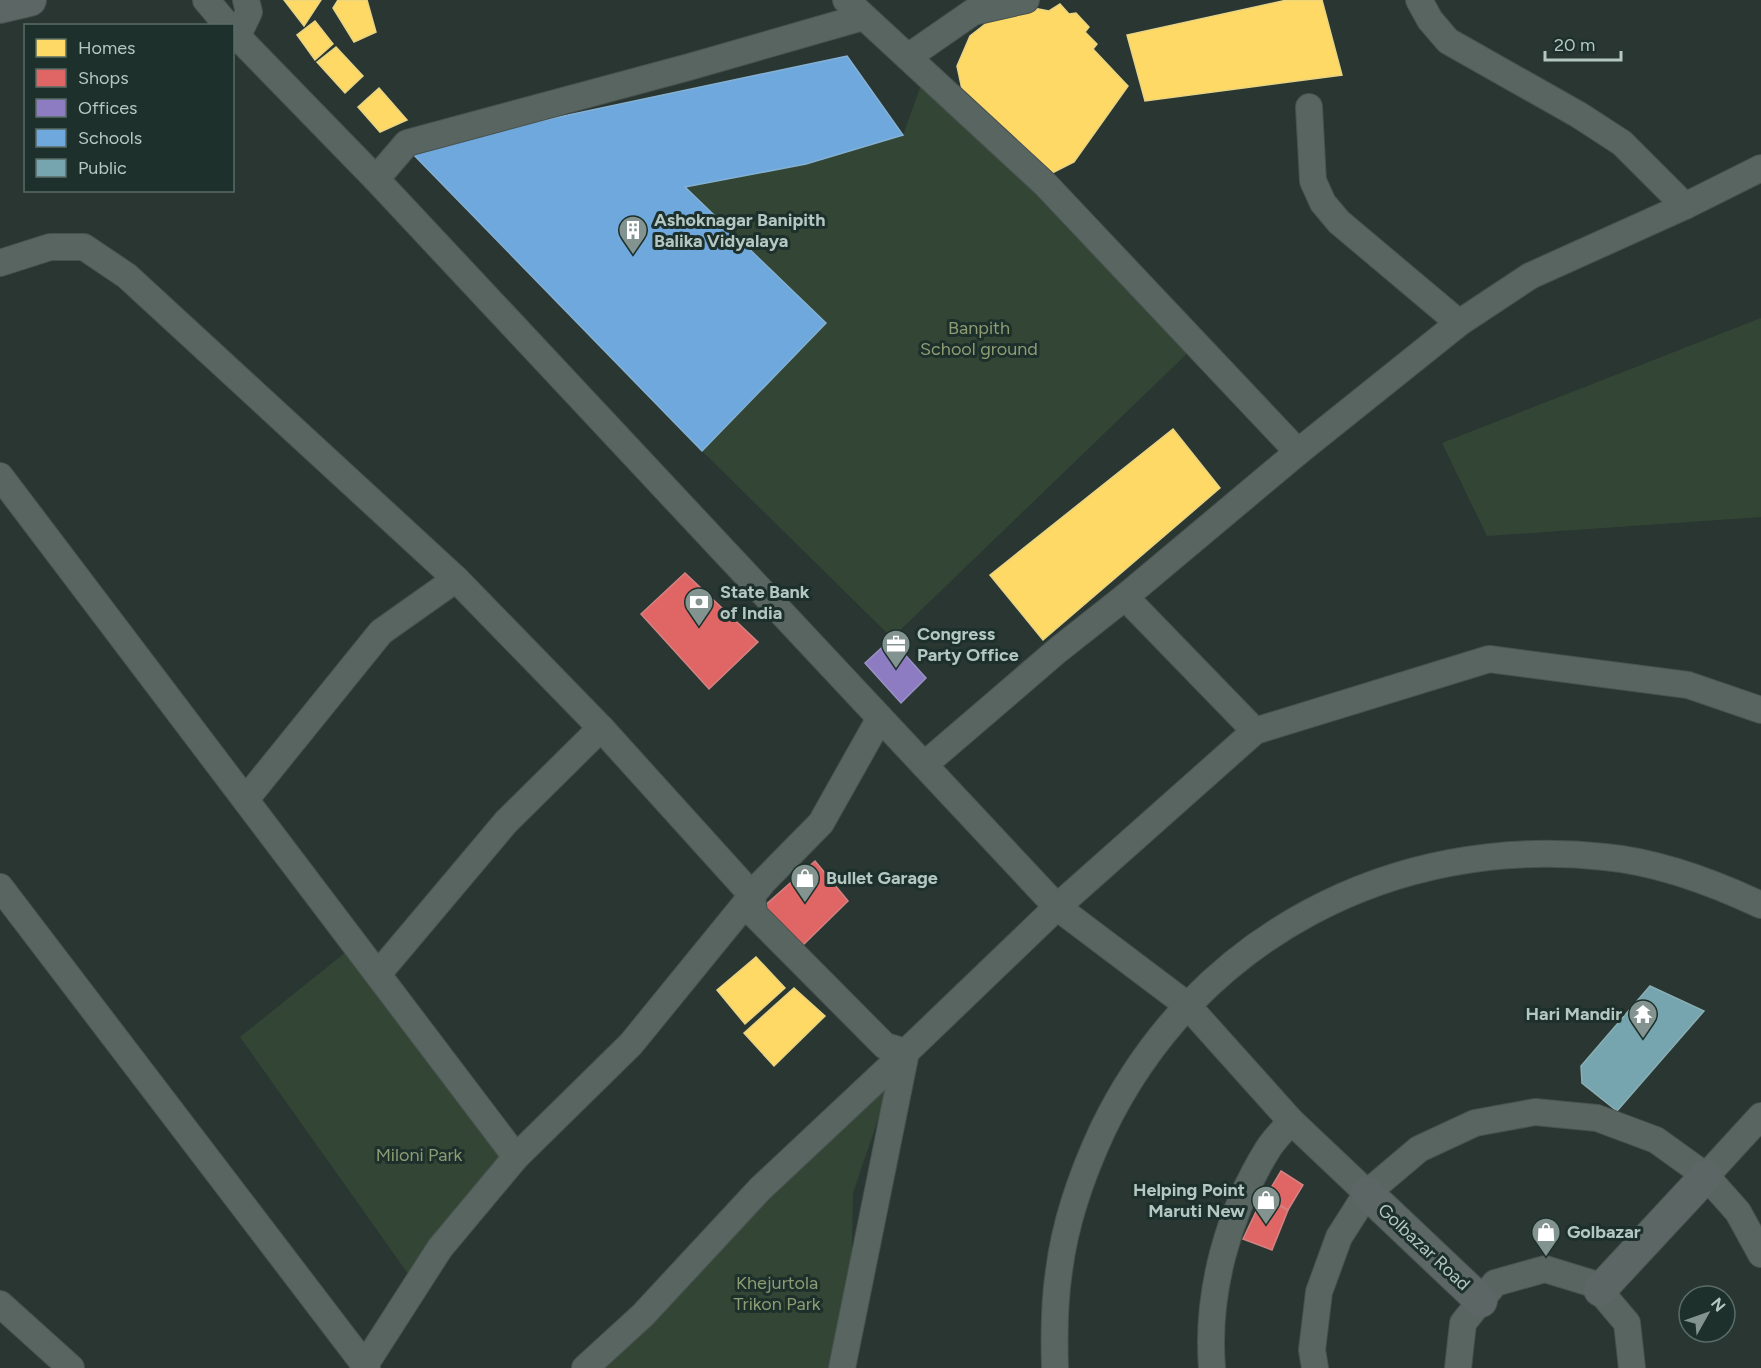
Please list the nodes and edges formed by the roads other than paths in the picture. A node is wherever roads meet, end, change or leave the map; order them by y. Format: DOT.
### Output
graph roads {
  1 [pos="30,0"];
  2 [pos="206,0"];
  3 [pos="246,0"];
  4 [pos="1026,0"];
  5 [pos="1419,0"];
  6 [pos="0,7"];
  7 [pos="855,8"];
  8 [pos="227,24"];
  9 [pos="234,30"];
  10 [pos="234,32"];
  11 [pos="908,57"];
  12 [pos="1308,107"];
  13 [pos="1761,168"];
  14 [pos="376,179"];
  15 [pos="1685,206"];
  16 [pos="0,262"];
  17 [pos="1459,323"];
  18 [pos="1298,452"];
  19 [pos="0,476"];
  20 [pos="456,579"];
  21 [pos="1125,597"];
  22 [pos="1761,710"];
  23 [pos="880,718"];
  24 [pos="601,728"];
  25 [pos="1255,731"];
  26 [pos="924,765"];
  27 [pos="246,799"];
  28 [pos="0,887"];
  29 [pos="752,895"];
  30 [pos="1761,904"];
  31 [pos="1057,907"];
  32 [pos="378,974"];
  33 [pos="1187,1005"];
  34 [pos="906,1052"];
  35 [pos="1761,1116"];
  36 [pos="1292,1120"];
  37 [pos="516,1157"];
  38 [pos="1706,1176"];
  39 [pos="1367,1193"];
  40 [pos="1761,1254"];
  41 [pos="1600,1290"];
  42 [pos="1481,1301"];
  43 [pos="0,1304"];
  44 [pos="365,1367"];
  45 [pos="71,1368"];
  46 [pos="585,1368"];
  47 [pos="842,1368"];
  48 [pos="1055,1368"];
  49 [pos="1212,1368"];
  50 [pos="1315,1368"];
  51 [pos="1458,1368"];
  52 [pos="1632,1368"];
  1 -- 6 [label="main road"];
  2 -- 8 [label="street"];
  3 -- 9 [label="street"];
  4 -- 11 [label="street"];
  5 -- 15 [label="street"];
  7 -- 11 [label="street"];
  7 -- 14 [label="street"];
  10 -- 14 [label="street"];
  11 -- 18 [label="street"];
  12 -- 17 [label="street"];
  13 -- 15 [label="street"];
  14 -- 23 [label="street"];
  15 -- 17 [label="street"];
  16 -- 20 [label="street"];
  17 -- 18 [label="street"];
  18 -- 21 [label="street"];
  19 -- 27 [label="street"];
  20 -- 24 [label="street"];
  20 -- 27 [label="street"];
  21 -- 25 [label="street"];
  21 -- 26 [label="street"];
  22 -- 25 [label="street"];
  23 -- 26 [label="street"];
  23 -- 29 [label="street"];
  24 -- 29 [label="street"];
  24 -- 32 [label="street"];
  25 -- 31 [label="street"];
  26 -- 31 [label="street"];
  27 -- 32 [label="street"];
  28 -- 44 [label="street"];
  29 -- 34 [label="street"];
  29 -- 37 [label="street"];
  30 -- 33 [label="street"];
  31 -- 33 [label="street"];
  31 -- 34 [label="street"];
  32 -- 37 [label="street"];
  33 -- 36 [label="street"];
  33 -- 48 [label="street"];
  34 -- 46 [label="street"];
  34 -- 47 [label="street"];
  35 -- 38 [label="street"];
  36 -- 39 [label="street"];
  36 -- 49 [label="street"];
  37 -- 44 [label="street"];
  38 -- 39 [label="street"];
  38 -- 40 [label="street"];
  38 -- 41 [label="main road"];
  39 -- 42 [label="main road, Golbazar Road"];
  39 -- 50 [label="street"];
  41 -- 42 [label="street"];
  41 -- 52 [label="street"];
  42 -- 51 [label="street"];
  43 -- 45 [label="street"];
}
